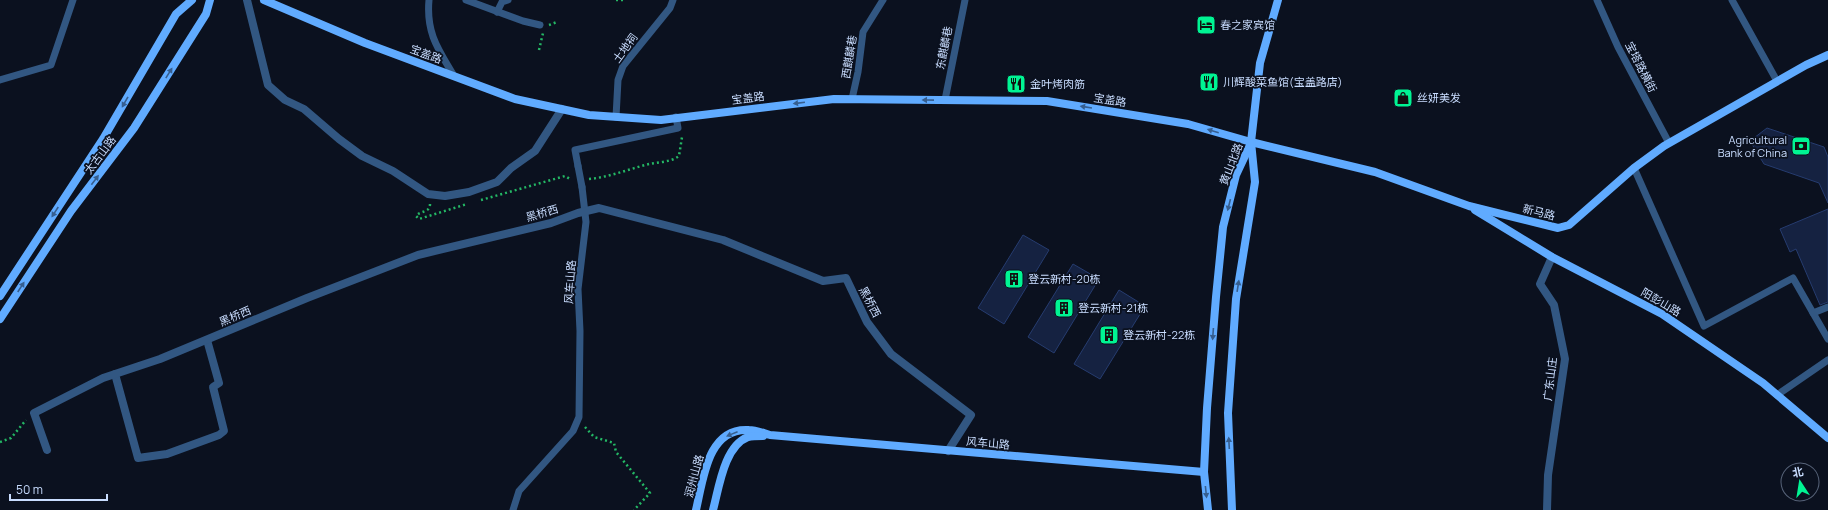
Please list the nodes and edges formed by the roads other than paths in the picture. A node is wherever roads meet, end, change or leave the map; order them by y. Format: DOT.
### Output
graph roads {
  1 [pos="73,0"];
  2 [pos="192,0"];
  3 [pos="210,0"];
  4 [pos="247,0"];
  5 [pos="264,0"];
  6 [pos="429,0"];
  7 [pos="466,0"];
  8 [pos="508,0"];
  9 [pos="673,0"];
  10 [pos="883,0"];
  11 [pos="965,0"];
  12 [pos="1278,0"];
  13 [pos="1596,0"];
  14 [pos="1732,0"];
  15 [pos="497,12"];
  16 [pos="542,28"];
  17 [pos="1828,55"];
  18 [pos="454,76"];
  19 [pos="0,80"];
  20 [pos="1777,81"];
  21 [pos="852,99"];
  22 [pos="945,100"];
  23 [pos="562,109"];
  24 [pos="616,117"];
  25 [pos="676,117"];
  26 [pos="1251,142"];
  27 [pos="1669,143"];
  28 [pos="1634,168"];
  29 [pos="1469,206"];
  30 [pos="585,211"];
  31 [pos="1552,257"];
  32 [pos="0,296"];
  33 [pos="1828,307"];
  34 [pos="1813,314"];
  35 [pos="0,319"];
  36 [pos="1828,339"];
  37 [pos="207,340"];
  38 [pos="1828,360"];
  39 [pos="115,374"];
  40 [pos="1777,394"];
  41 [pos="770,435"];
  42 [pos="1828,438"];
  43 [pos="47,450"];
  44 [pos="948,451"];
  45 [pos="1204,472"];
  46 [pos="513,510"];
  47 [pos="696,510"];
  48 [pos="713,510"];
  49 [pos="1208,510"];
  50 [pos="1232,510"];
  51 [pos="1547,510"];
  1 -- 19 [label="lane"];
  2 -- 32 [label="street, 太古山路, one-way"];
  35 -- 3 [label="street, 太古山路, one-way"];
  4 -- 23 [label="street"];
  5 -- 18 [label="street, 宝盖路"];
  6 -- 18 [label="lane"];
  7 -- 15 [label="lane"];
  8 -- 15 [label="lane"];
  9 -- 24 [label="lane, 土地祠"];
  10 -- 21 [label="lane, 西麒麟巷"];
  11 -- 22 [label="lane, 东麒麟巷"];
  12 -- 26 [label="street"];
  13 -- 27 [label="lane, 宝塔路横街"];
  14 -- 20 [label="lane"];
  15 -- 16 [label="lane"];
  17 -- 20 [label="street, 新马路"];
  18 -- 23 [label="street, 宝盖路"];
  20 -- 27 [label="street, 新马路"];
  22 -- 21 [label="street, 宝盖路, one-way"];
  21 -- 25 [label="street, 宝盖路, one-way"];
  26 -- 22 [label="street, 宝盖路, one-way"];
  23 -- 24 [label="street, 宝盖路"];
  24 -- 25 [label="street, 宝盖路"];
  25 -- 30 [label="lane, 风车山路, bridge"];
  26 -- 29 [label="street, 新马路"];
  26 -- 45 [label="street, 黄山北路, one-way"];
  50 -- 26 [label="street, 黄山北路, one-way"];
  27 -- 28 [label="street, 新马路"];
  28 -- 29 [label="street, 新马路"];
  28 -- 34 [label="lane"];
  29 -- 31 [label="street, 阳彭山路"];
  30 -- 37 [label="street, 黑桥西"];
  30 -- 44 [label="street, 黑桥西"];
  30 -- 46 [label="lane, 风车山路"];
  31 -- 40 [label="street, 阳彭山路"];
  31 -- 51 [label="street, 广东山庄"];
  33 -- 34 [label="lane"];
  34 -- 36 [label="lane"];
  37 -- 39 [label="street, 黑桥西"];
  37 -- 39 [label="street"];
  38 -- 40 [label="lane"];
  39 -- 43 [label="street, 黑桥西"];
  40 -- 42 [label="street, 阳彭山路"];
  41 -- 44 [label="street, 风车山路"];
  41 -- 47 [label="street, 润州山路, one-way"];
  41 -- 48 [label="street"];
  44 -- 45 [label="street, 风车山路"];
  45 -- 49 [label="street, 黄山北路, one-way"];
}
